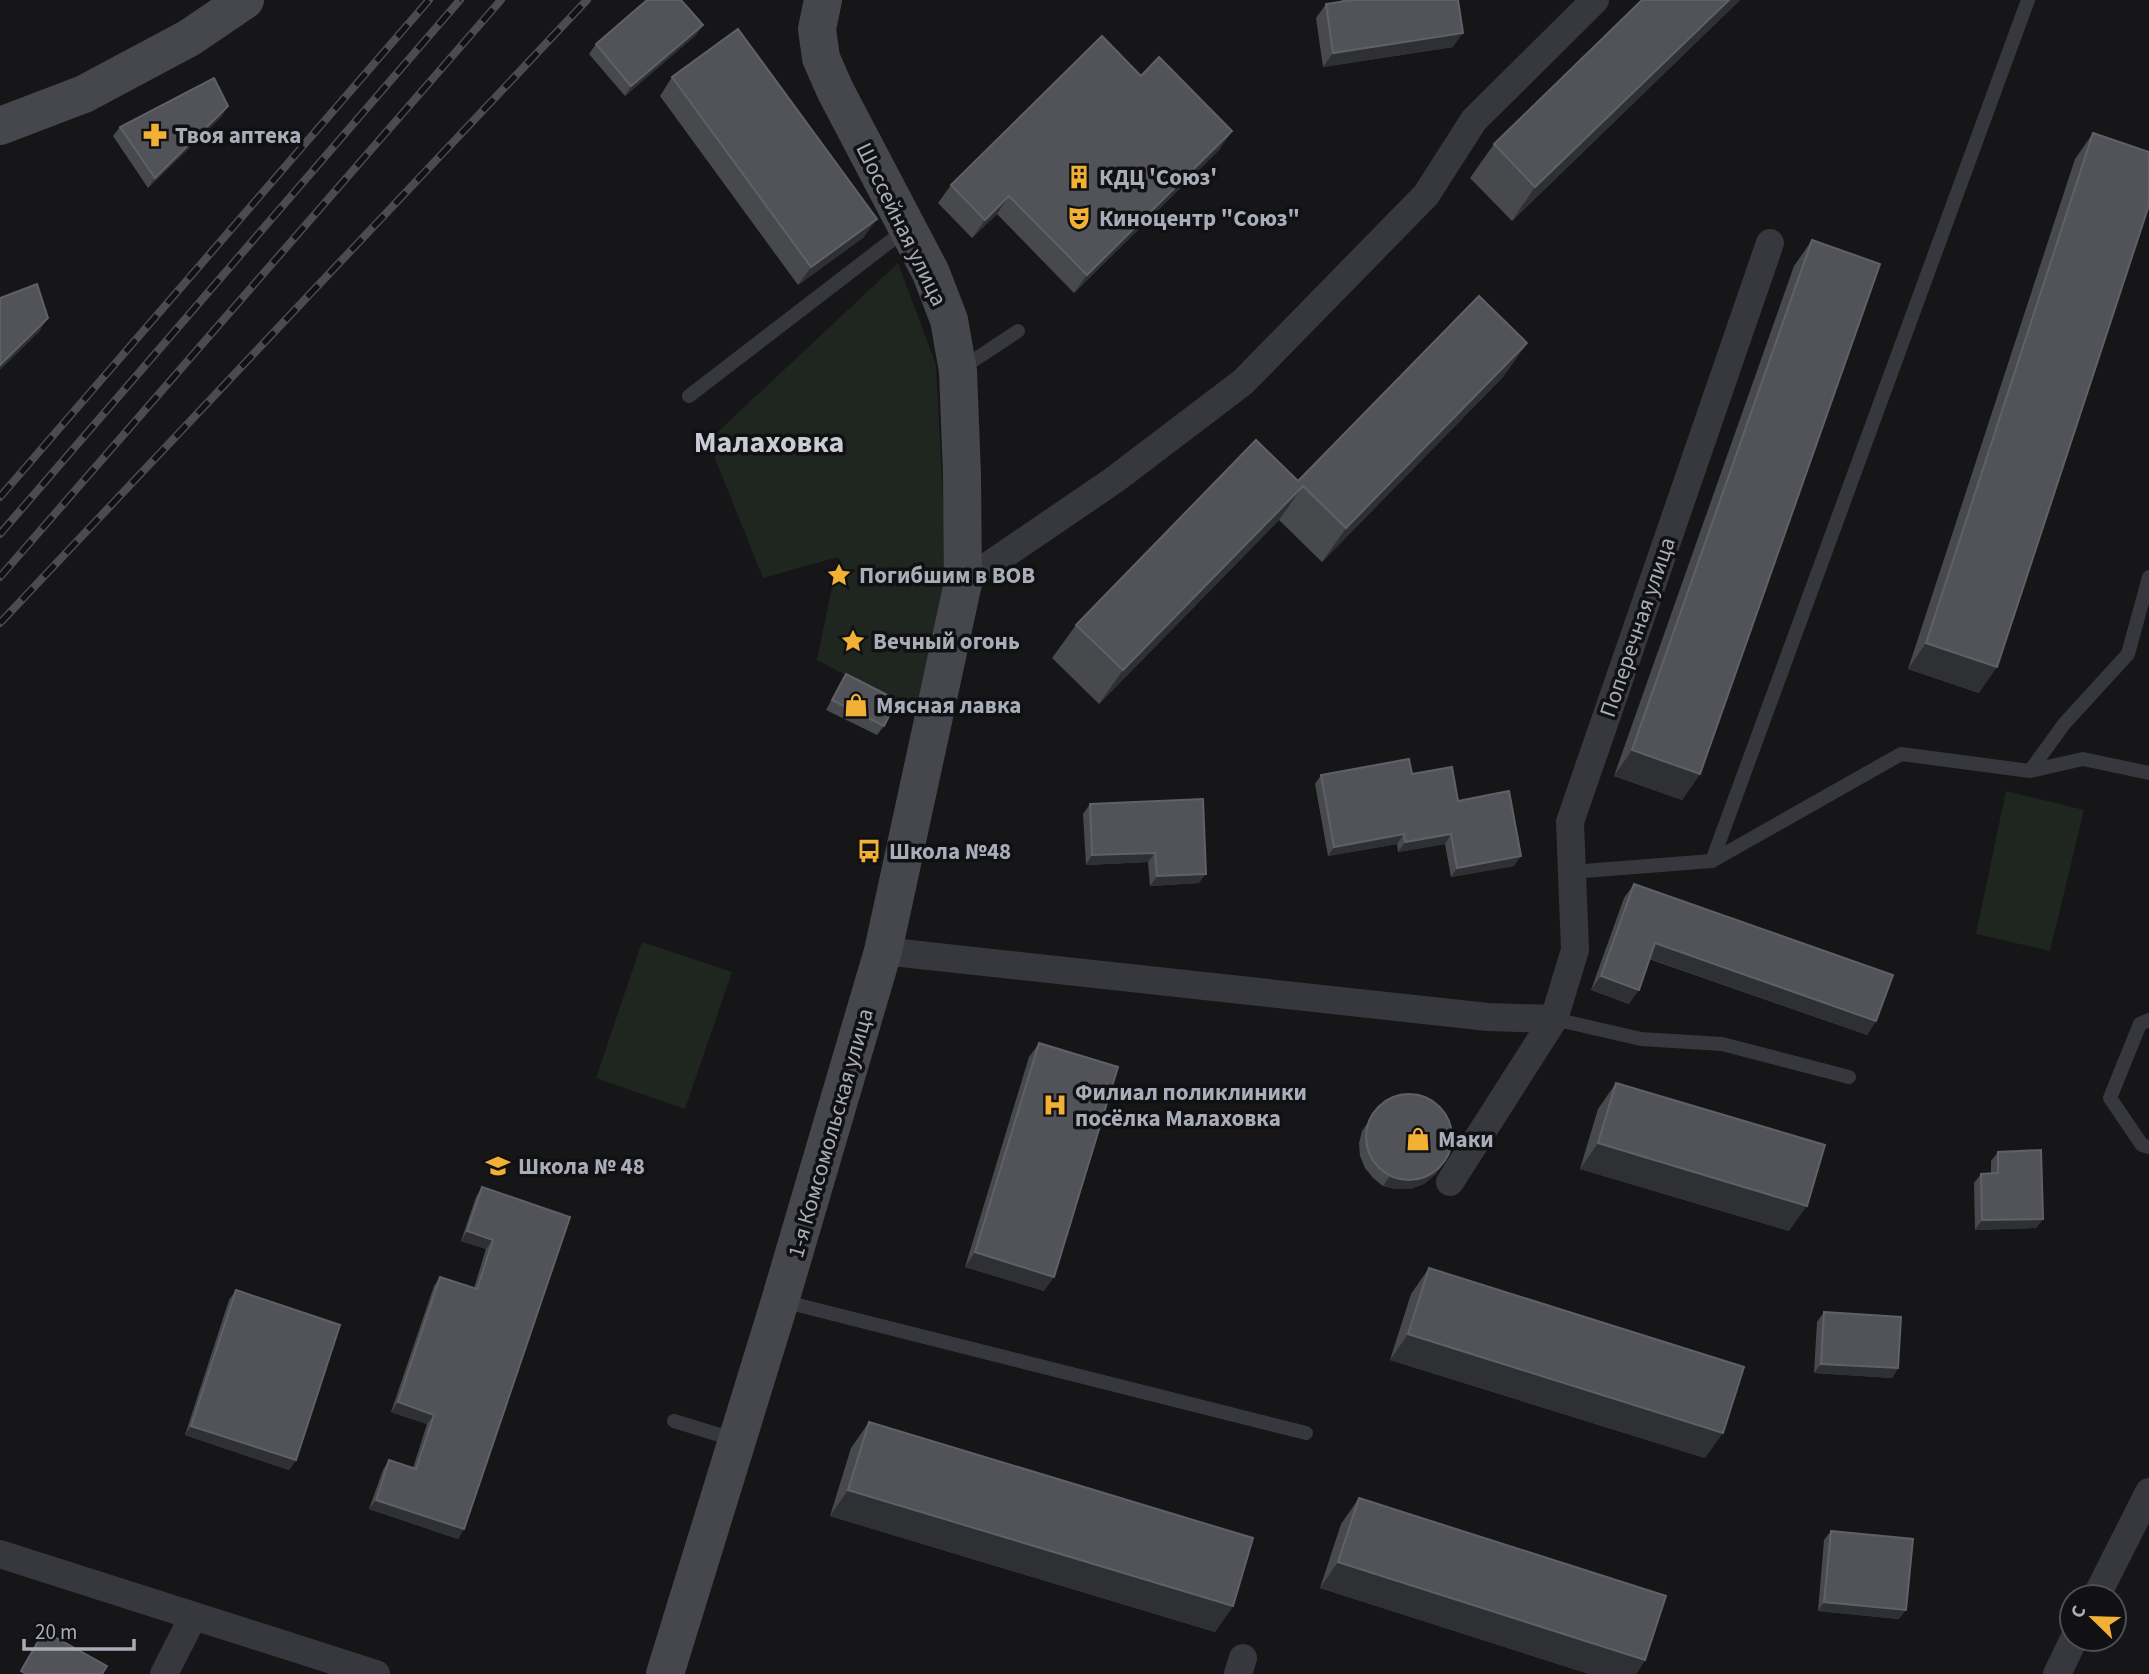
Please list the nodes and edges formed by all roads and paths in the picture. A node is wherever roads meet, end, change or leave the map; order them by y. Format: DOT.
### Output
graph roads {
  1 [pos="245,0"];
  2 [pos="823,0"];
  3 [pos="1595,0"];
  4 [pos="2028,0"];
  5 [pos="0,126"];
  6 [pos="907,229"];
  7 [pos="1770,243"];
  8 [pos="1018,331"];
  9 [pos="958,371"];
  10 [pos="689,396"];
  11 [pos="2149,578"];
  12 [pos="963,583"];
  13 [pos="2030,771"];
  14 [pos="2149,773"];
  15 [pos="1712,861"];
  16 [pos="1571,872"];
  17 [pos="883,951"];
  18 [pos="1554,1018"];
  19 [pos="2149,1020"];
  20 [pos="1849,1077"];
  21 [pos="2149,1147"];
  22 [pos="1450,1182"];
  23 [pos="780,1301"];
  24 [pos="674,1421"];
  25 [pos="1306,1433"];
  26 [pos="737,1440"];
  27 [pos="2149,1492"];
  28 [pos="0,1554"];
  29 [pos="2103,1583"];
  30 [pos="193,1617"];
  31 [pos="2067,1653"];
  32 [pos="163,1674"];
  33 [pos="376,1674"];
  34 [pos="665,1674"];
  35 [pos="2057,1674"];
  1 -- 5 [label="main road"];
  2 -- 6 [label="main road, Шоссейная улица"];
  3 -- 12 [label="street"];
  4 -- 15 [label="lane"];
  6 -- 9 [label="main road, Шоссейная улица"];
  6 -- 10 [label="lane"];
  7 -- 16 [label="street, Поперечная улица"];
  8 -- 9 [label="lane"];
  9 -- 12 [label="main road, Шоссейная улица"];
  11 -- 13 [label="lane"];
  12 -- 17 [label="main road, 1-я Комсомольская улица"];
  13 -- 14 [label="lane"];
  13 -- 15 [label="lane"];
  15 -- 16 [label="lane"];
  16 -- 18 [label="street, Поперечная улица"];
  17 -- 18 [label="street"];
  17 -- 23 [label="main road, 1-я Комсомольская улица"];
  18 -- 20 [label="lane"];
  18 -- 22 [label="street, Поперечная улица"];
  19 -- 21 [label="lane"];
  23 -- 25 [label="lane"];
  23 -- 26 [label="main road, 1-я Комсомольская улица"];
  24 -- 26 [label="lane"];
  26 -- 34 [label="main road, 1-я Комсомольская улица"];
  27 -- 29 [label="street"];
  28 -- 30 [label="street"];
  30 -- 32 [label="street"];
  30 -- 33 [label="street"];
  31 -- 35 [label="street"];
}
